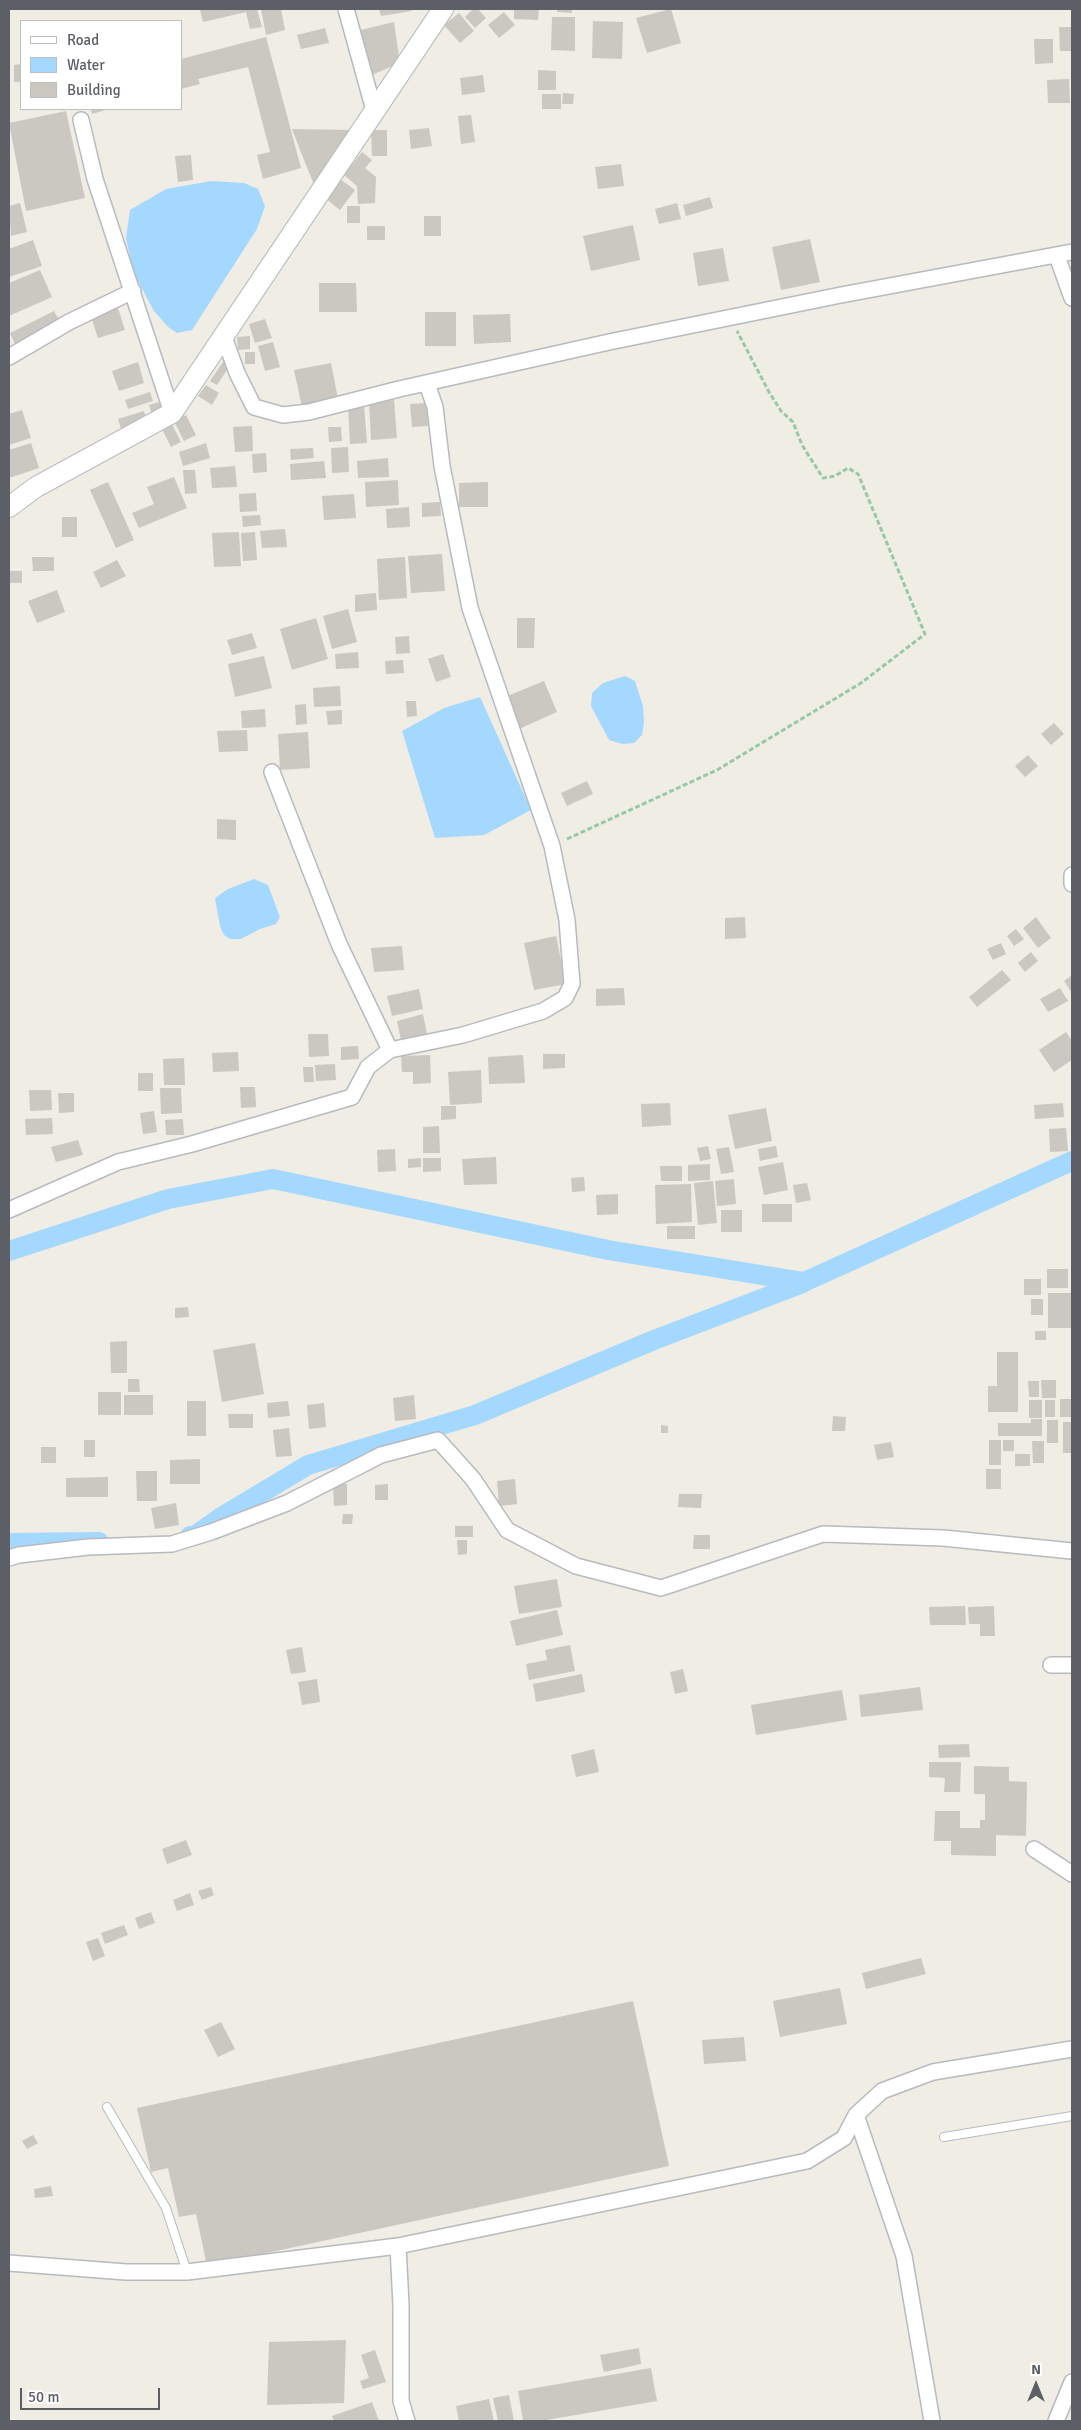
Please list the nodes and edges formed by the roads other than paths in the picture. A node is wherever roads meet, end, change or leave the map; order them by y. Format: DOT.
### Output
graph roads {
  1 [pos="346,9"];
  2 [pos="444,9"];
  3 [pos="374,114"];
  4 [pos="81,120"];
  5 [pos="1072,252"];
  6 [pos="1057,256"];
  7 [pos="133,291"];
  8 [pos="1072,298"];
  9 [pos="224,337"];
  10 [pos="9,357"];
  11 [pos="428,384"];
  12 [pos="172,413"];
  13 [pos="9,507"];
  14 [pos="272,772"];
  15 [pos="1072,875"];
  16 [pos="1072,884"];
  17 [pos="390,1050"];
  18 [pos="9,1210"];
  19 [pos="1072,1552"];
  20 [pos="9,1558"];
  21 [pos="1052,1665"];
  22 [pos="1072,1665"];
  23 [pos="1034,1849"];
  24 [pos="1072,1874"];
  25 [pos="1072,2049"];
  26 [pos="107,2107"];
  27 [pos="856,2115"];
  28 [pos="1072,2116"];
  29 [pos="944,2137"];
  30 [pos="398,2246"];
  31 [pos="9,2263"];
  32 [pos="187,2272"];
  33 [pos="1072,2382"];
  34 [pos="407,2421"];
  35 [pos="932,2421"];
  36 [pos="1056,2421"];
  1 -- 3 [label="street"];
  2 -- 3 [label="main road"];
  3 -- 9 [label="main road"];
  4 -- 7 [label="street"];
  5 -- 6 [label="street"];
  6 -- 8 [label="street"];
  6 -- 11 [label="street"];
  7 -- 10 [label="street"];
  7 -- 12 [label="street"];
  9 -- 11 [label="street"];
  9 -- 12 [label="main road"];
  11 -- 17 [label="street"];
  12 -- 13 [label="main road"];
  14 -- 17 [label="street"];
  15 -- 16 [label="street"];
  17 -- 18 [label="street"];
  19 -- 20 [label="street"];
  21 -- 22 [label="street"];
  23 -- 24 [label="street"];
  25 -- 27 [label="street"];
  26 -- 32 [label="lane"];
  27 -- 30 [label="street"];
  27 -- 35 [label="street"];
  28 -- 29 [label="lane"];
  30 -- 32 [label="street"];
  30 -- 34 [label="street"];
  31 -- 32 [label="street"];
  33 -- 36 [label="street"];
}
